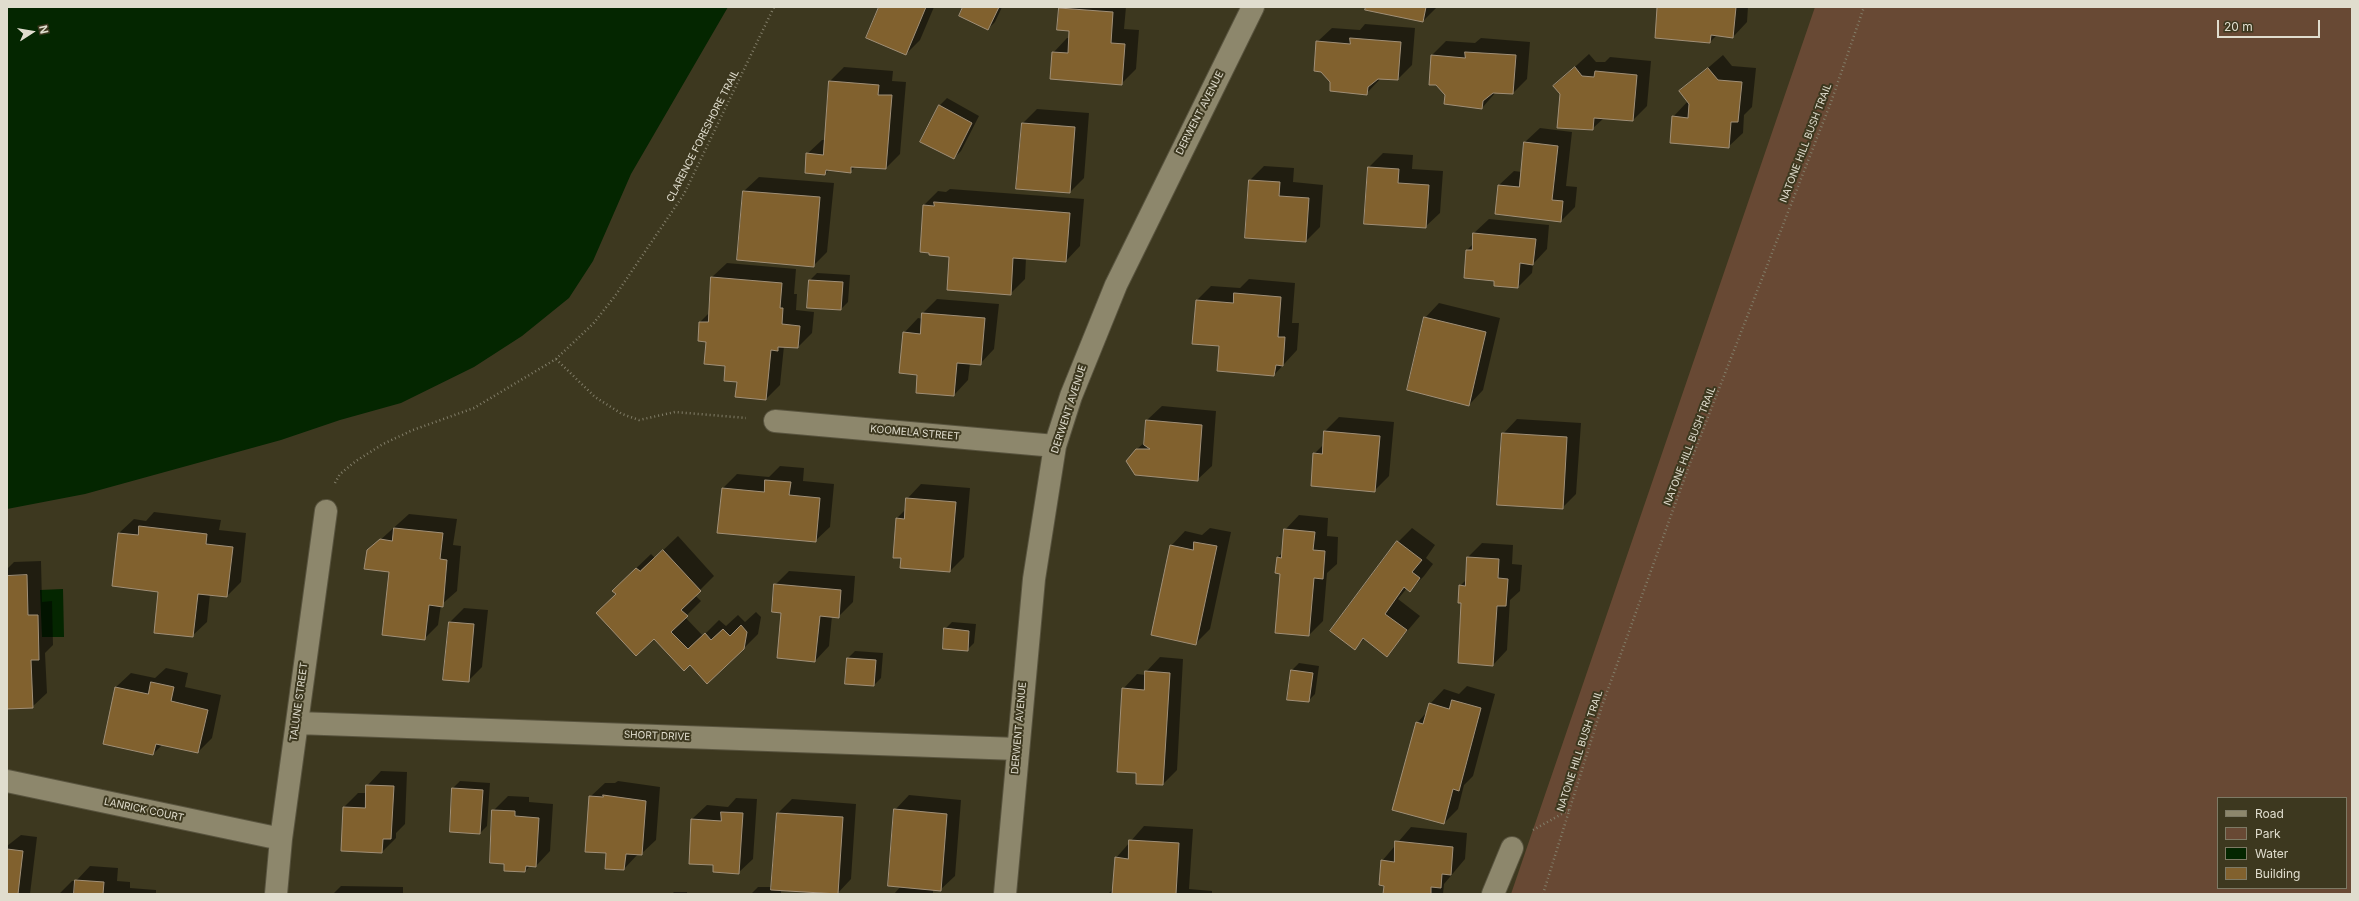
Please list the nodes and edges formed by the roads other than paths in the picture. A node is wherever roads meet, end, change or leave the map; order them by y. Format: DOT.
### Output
graph roads {
  1 [pos="1253,7"];
  2 [pos="775,421"];
  3 [pos="1055,446"];
  4 [pos="326,511"];
  5 [pos="296,723"];
  6 [pos="1017,748"];
  7 [pos="7,781"];
  8 [pos="281,839"];
  9 [pos="1512,848"];
  10 [pos="276,894"];
  11 [pos="1005,894"];
  12 [pos="1493,894"];
  1 -- 3 [label="street, DERWENT AVENUE"];
  2 -- 3 [label="street, KOOMELA STREET"];
  3 -- 6 [label="street, DERWENT AVENUE"];
  4 -- 5 [label="street, TALUNE STREET"];
  5 -- 6 [label="street, SHORT DRIVE"];
  5 -- 8 [label="street, TALUNE STREET"];
  6 -- 11 [label="street, DERWENT AVENUE"];
  7 -- 8 [label="street, LANRICK COURT"];
  8 -- 10 [label="street, TALUNE STREET"];
  9 -- 12 [label="street"];
}
